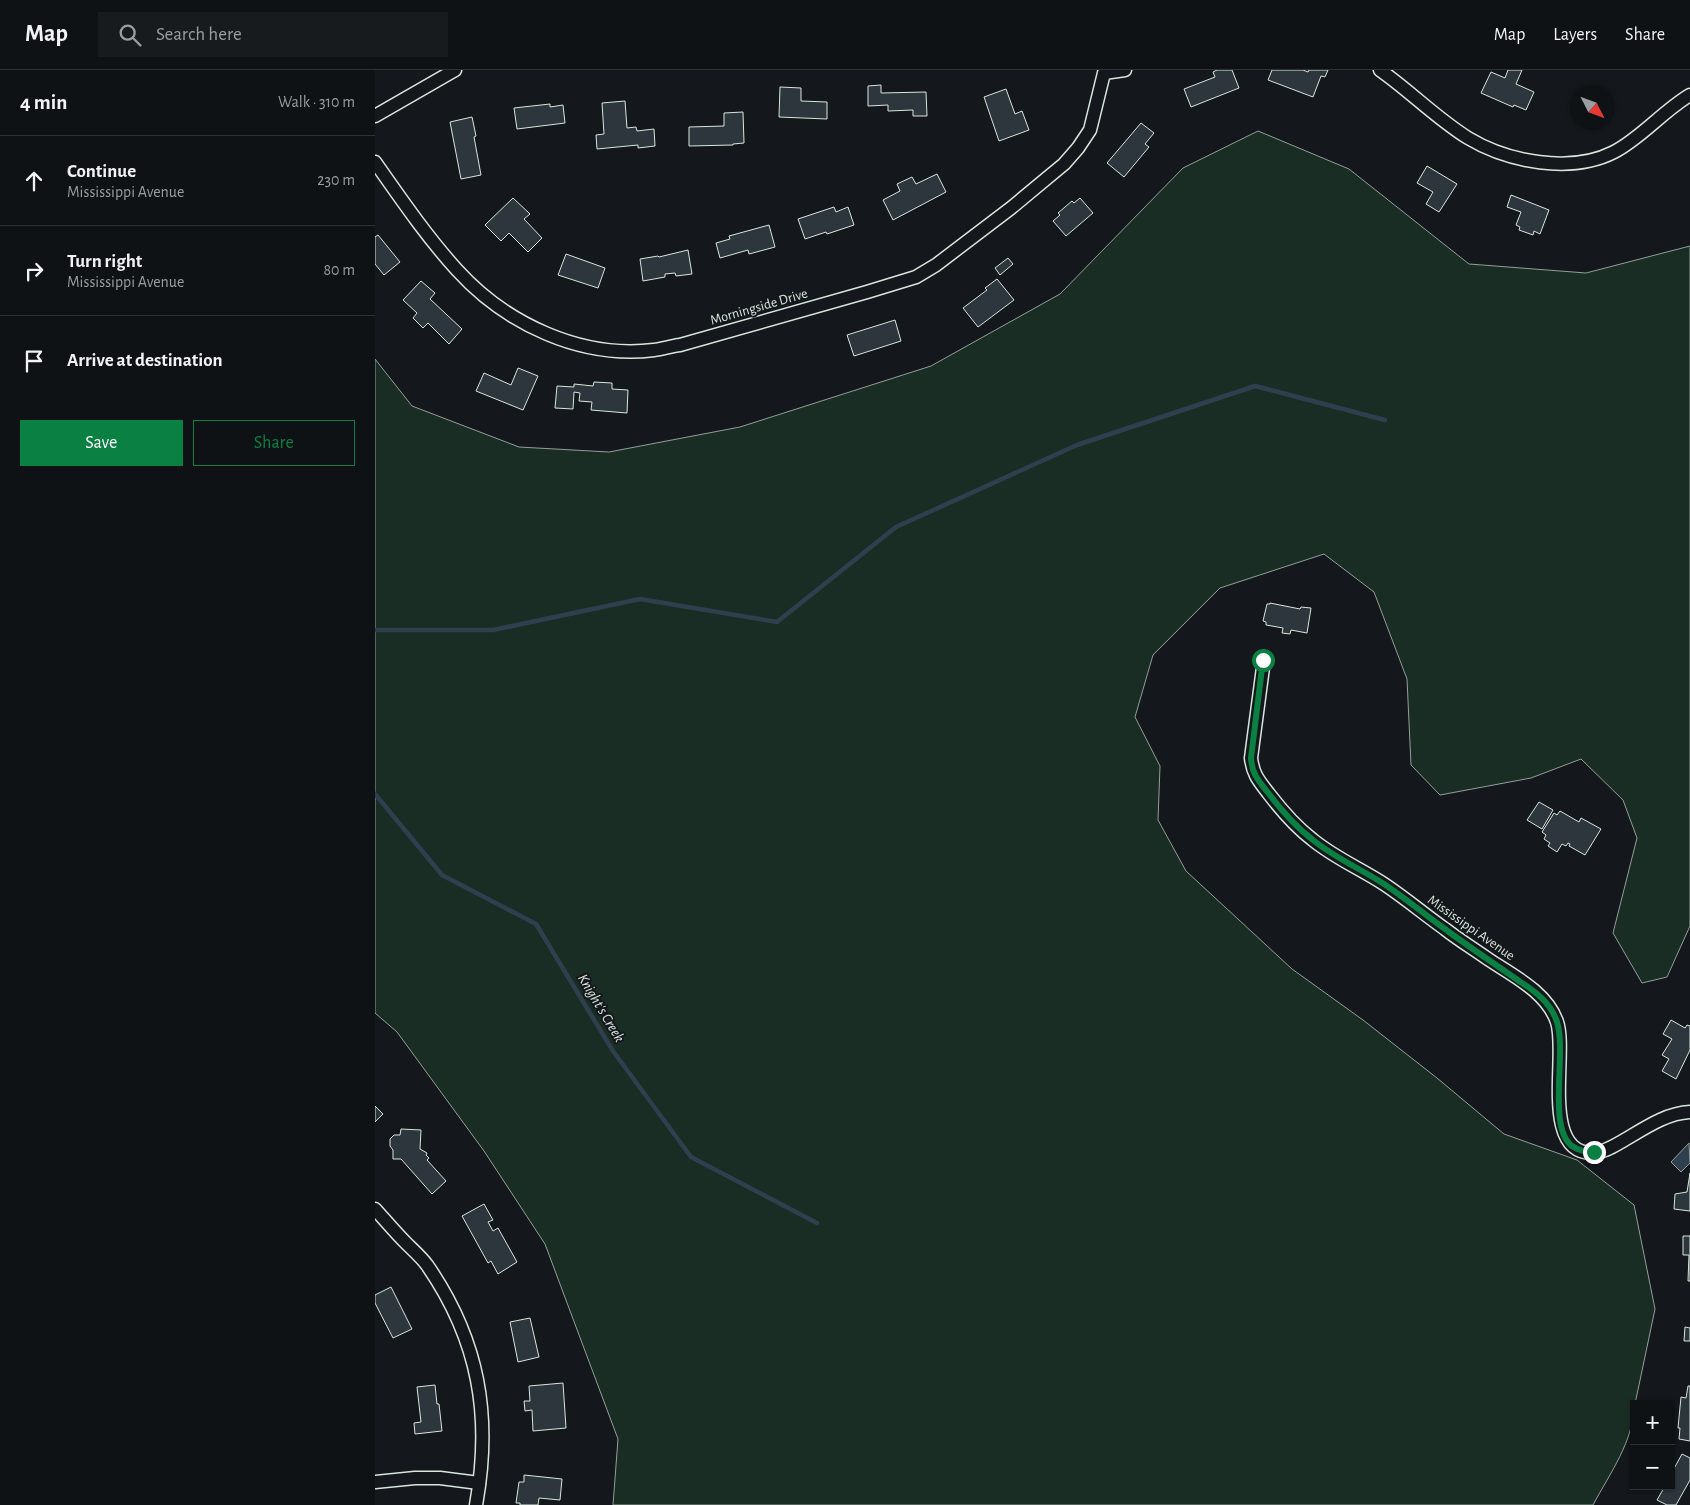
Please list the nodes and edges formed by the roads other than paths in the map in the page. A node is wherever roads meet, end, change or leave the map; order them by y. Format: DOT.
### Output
graph roads {
  1 [pos="455,70"];
  2 [pos="1125,70"];
  3 [pos="1380,70"];
  4 [pos="1101,72"];
  5 [pos="1690,95"];
  6 [pos="375,116"];
  7 [pos="375,162"];
  8 [pos="1263,660"];
  9 [pos="1690,1112"];
  10 [pos="375,1209"];
  11 [pos="375,1482"];
  12 [pos="479,1483"];
  13 [pos="476,1505"];
  1 -- 6 [label="street"];
  2 -- 4 [label="street, Morningside Drive"];
  3 -- 5 [label="street"];
  4 -- 7 [label="street, Morningside Drive"];
  8 -- 9 [label="street, Mississippi Avenue"];
  10 -- 12 [label="street"];
  11 -- 12 [label="street"];
  12 -- 13 [label="street"];
}
